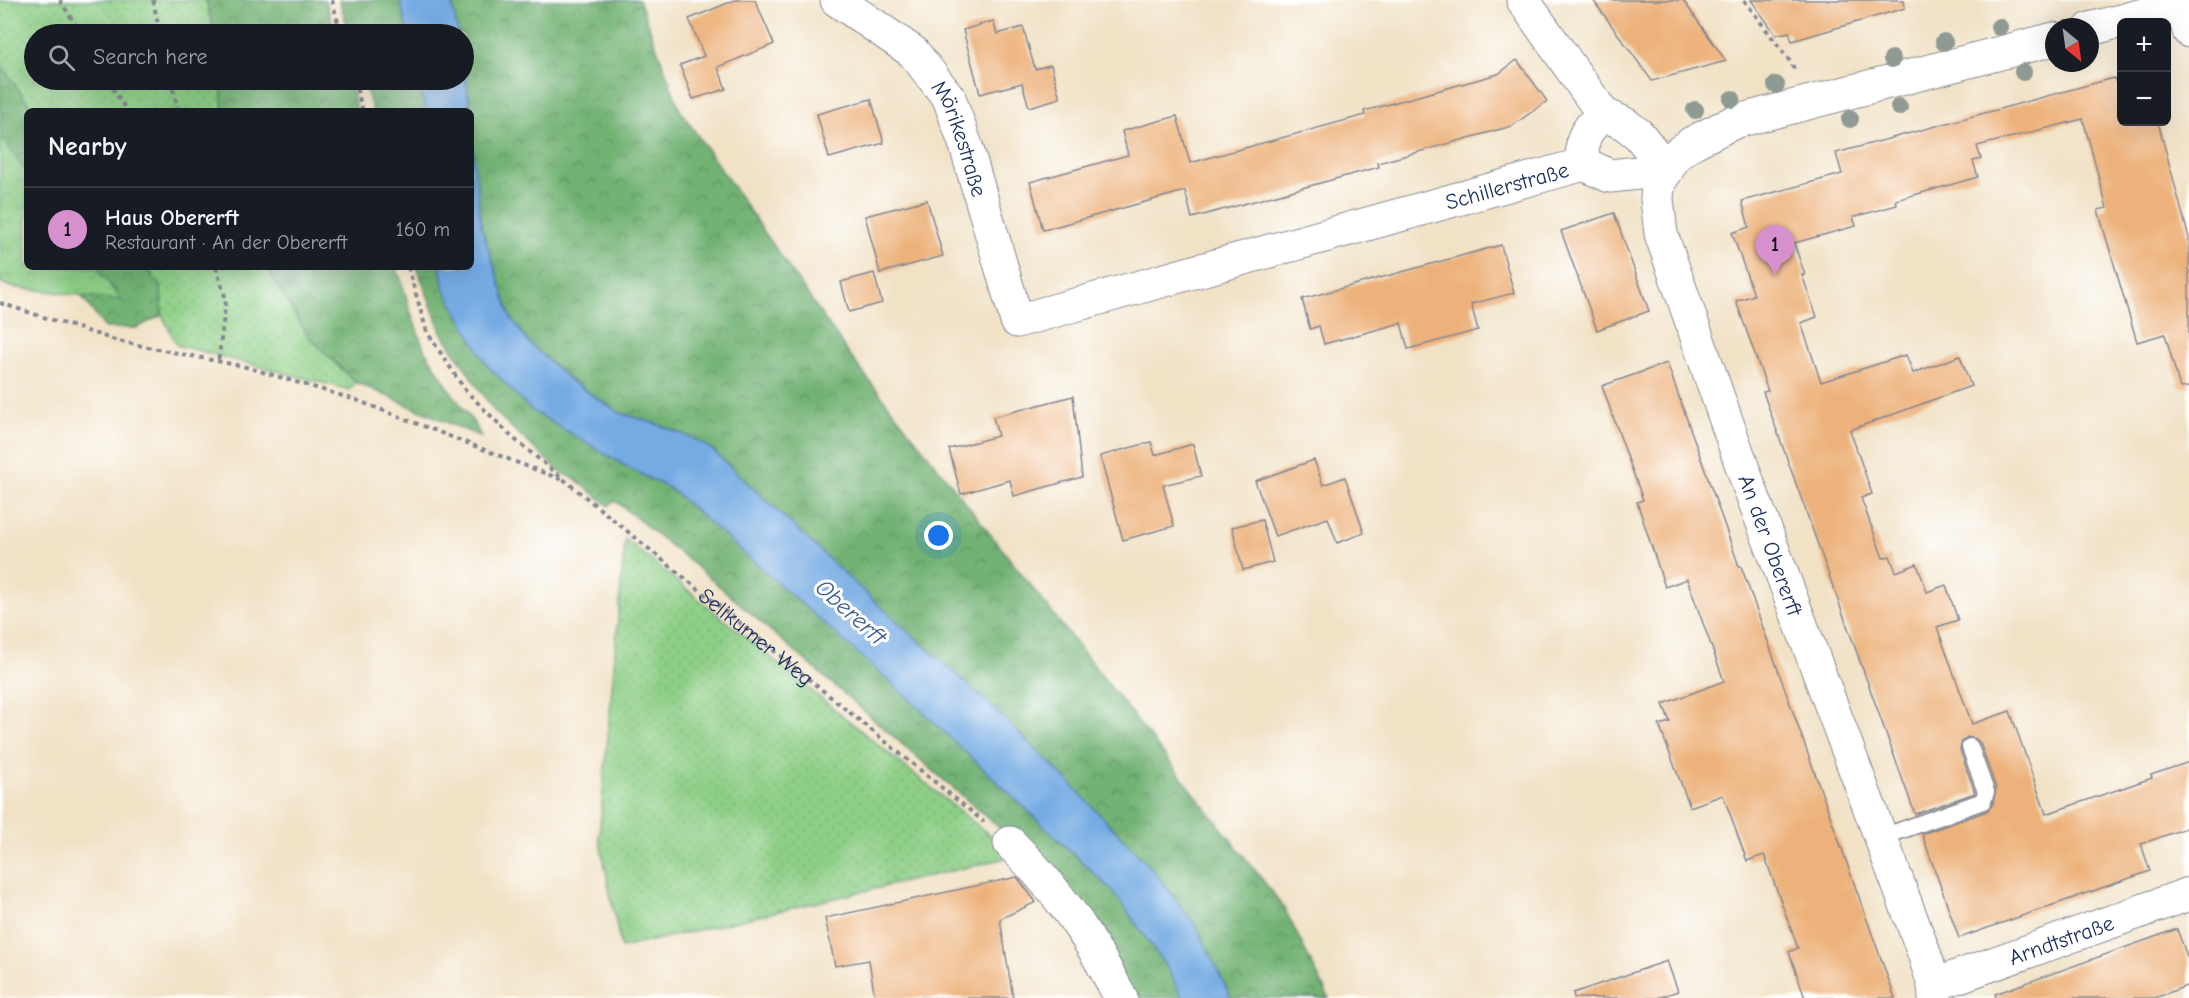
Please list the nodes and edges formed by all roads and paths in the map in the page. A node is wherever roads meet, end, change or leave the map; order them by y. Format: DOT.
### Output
graph roads {
  1 [pos="60,0"];
  2 [pos="153,0"];
  3 [pos="332,0"];
  4 [pos="837,0"];
  5 [pos="1523,0"];
  6 [pos="1744,0"];
  7 [pos="2186,13"];
  8 [pos="75,24"];
  9 [pos="158,24"];
  10 [pos="338,24"];
  11 [pos="2099,28"];
  12 [pos="2045,41"];
  13 [pos="114,90"];
  14 [pos="173,90"];
  15 [pos="357,90"];
  16 [pos="1804,103"];
  17 [pos="125,108"];
  18 [pos="177,108"];
  19 [pos="362,108"];
  20 [pos="1604,114"];
  21 [pos="1584,164"];
  22 [pos="1667,170"];
  23 [pos="217,270"];
  24 [pos="409,270"];
  25 [pos="0,303"];
  26 [pos="1017,321"];
  27 [pos="218,363"];
  28 [pos="569,483"];
  29 [pos="1970,747"];
  30 [pos="1880,838"];
  31 [pos="1010,843"];
  32 [pos="2189,894"];
  33 [pos="1935,991"];
  34 [pos="1120,998"];
  1 -- 8 [label="path"];
  2 -- 9 [label="path"];
  3 -- 10 [label="path"];
  4 -- 26 [label="street, Mörikestraße"];
  5 -- 20 [label="street"];
  6 -- 16 [label="path"];
  7 -- 11 [label="street"];
  12 -- 16 [label="street"];
  13 -- 17 [label="path"];
  14 -- 18 [label="path"];
  15 -- 19 [label="path"];
  16 -- 22 [label="street"];
  20 -- 21 [label="street"];
  20 -- 22 [label="street"];
  21 -- 22 [label="street, Schillerstraße"];
  21 -- 26 [label="street, Schillerstraße"];
  22 -- 30 [label="street, An der Obererft"];
  23 -- 27 [label="path"];
  24 -- 28 [label="path, Selikumer Weg"];
  25 -- 27 [label="path"];
  27 -- 28 [label="path"];
  28 -- 31 [label="path, Selikumer Weg"];
  29 -- 30 [label="lane"];
  30 -- 33 [label="street, An der Obererft"];
  31 -- 34 [label="street"];
  32 -- 33 [label="street, Arndtstraße"];
}
